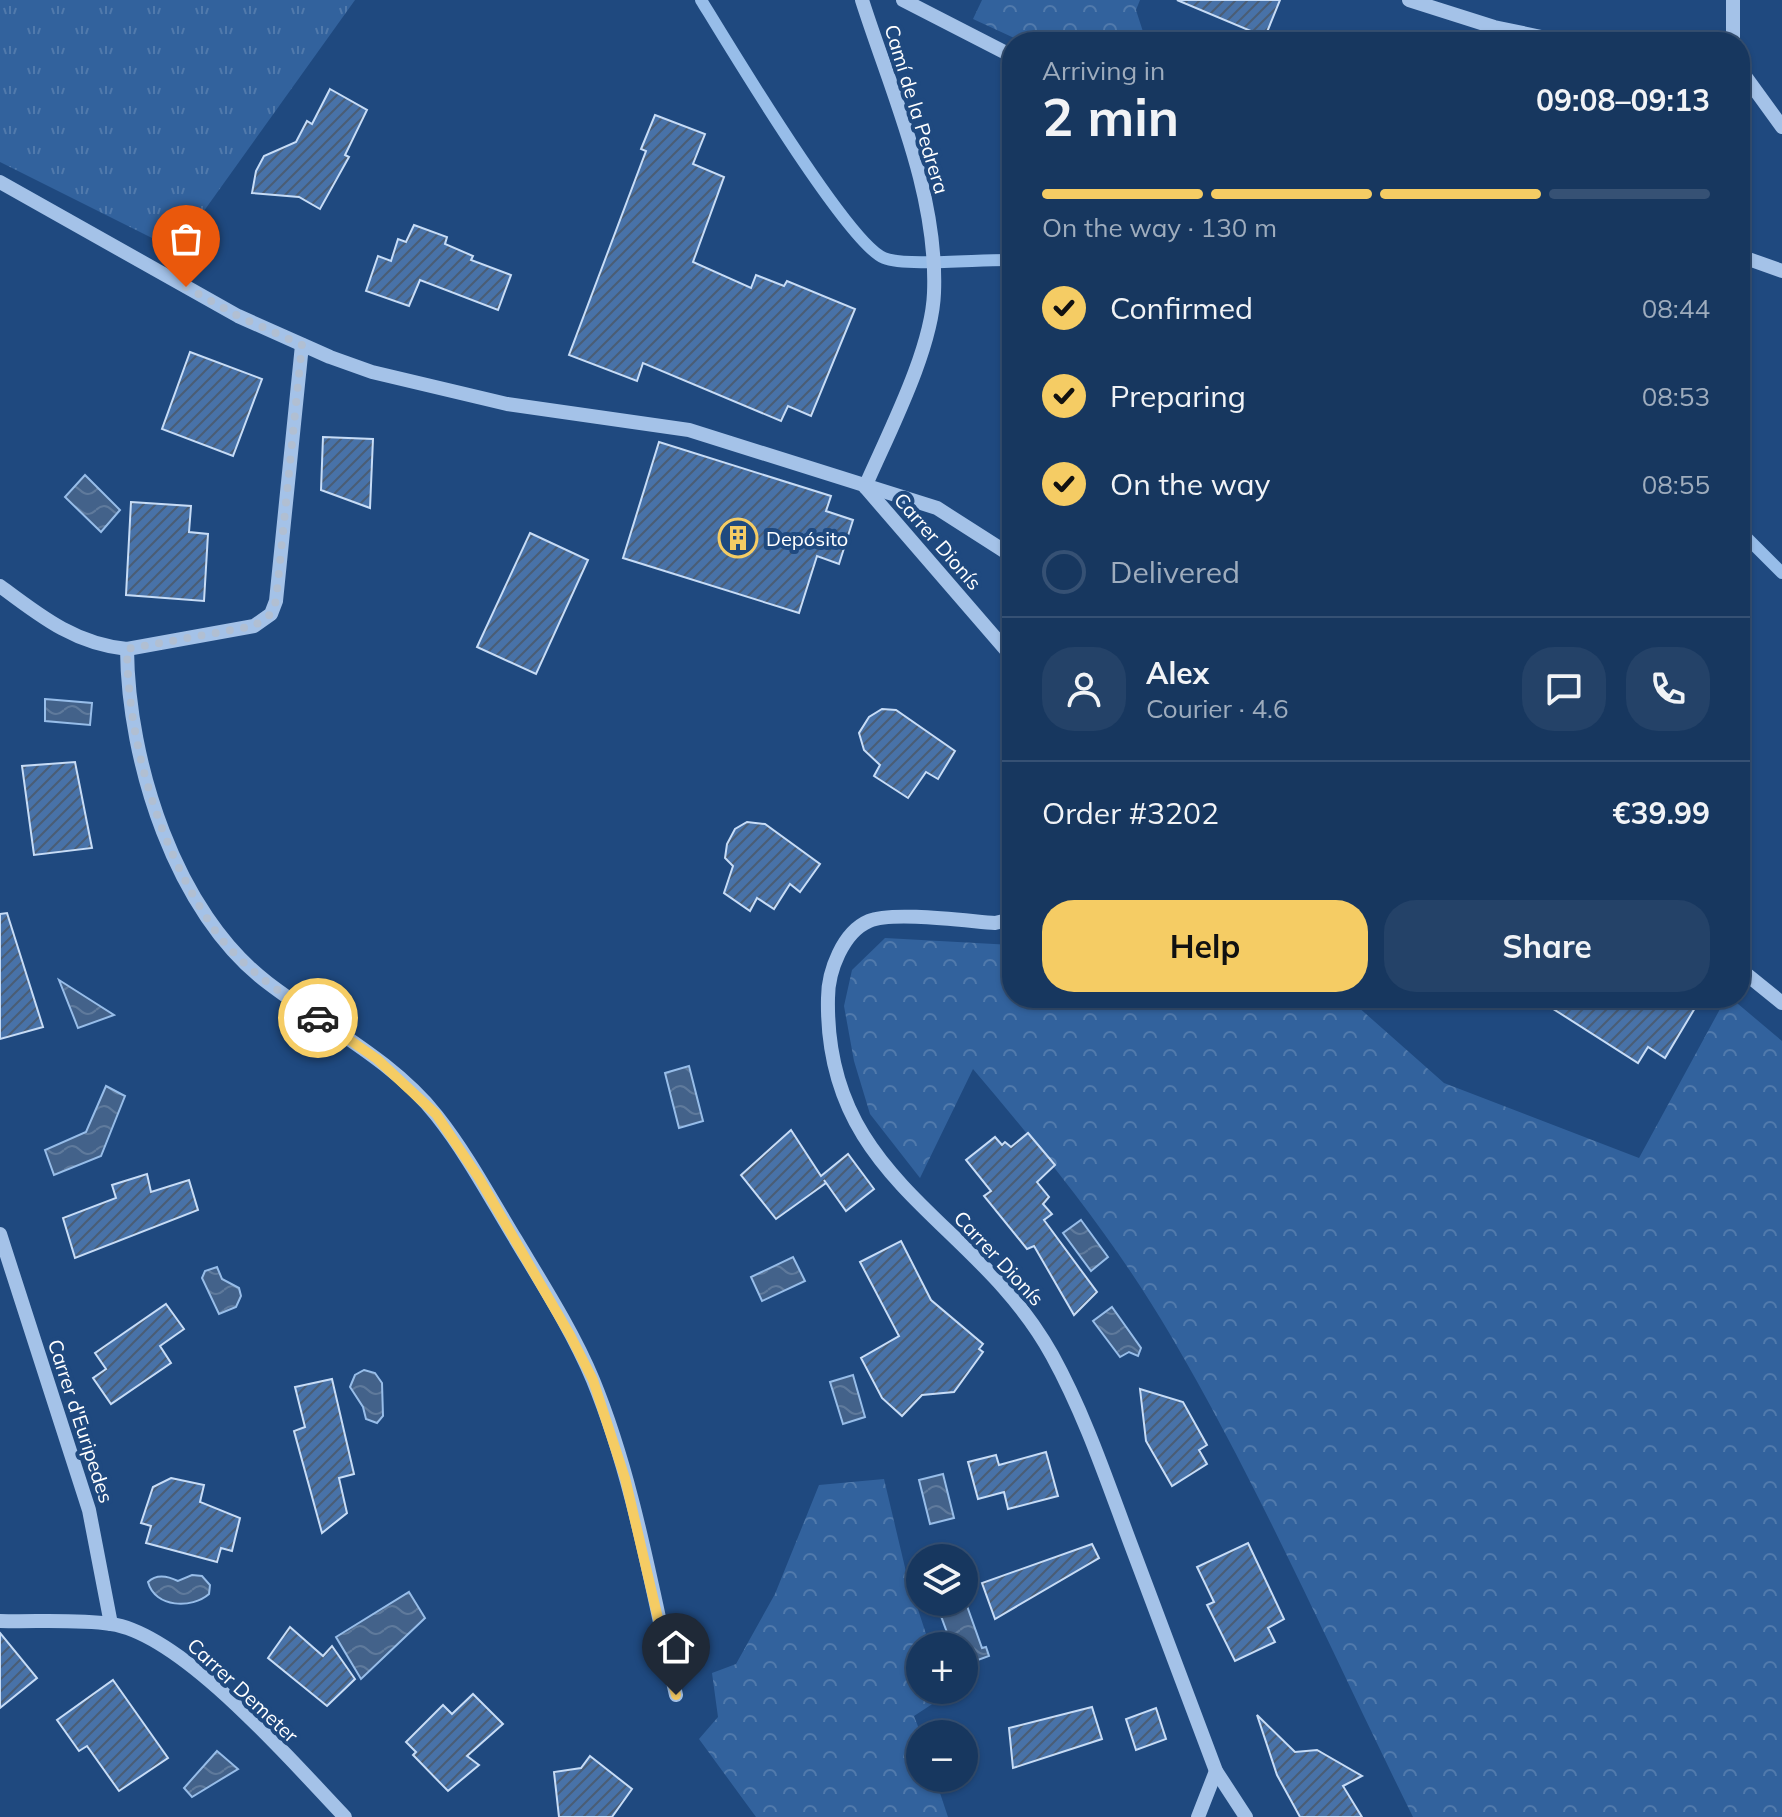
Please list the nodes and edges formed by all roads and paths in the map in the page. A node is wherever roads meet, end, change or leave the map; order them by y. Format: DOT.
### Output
graph roads {
  1 [pos="862,0"];
  2 [pos="903,0"];
  3 [pos="1409,0"];
  4 [pos="1733,0"];
  5 [pos="1518,32"];
  6 [pos="1733,32"];
  7 [pos="1002,51"];
  8 [pos="1750,83"];
  9 [pos="1782,127"];
  10 [pos="0,182"];
  11 [pos="1750,260"];
  12 [pos="1782,271"];
  13 [pos="302,345"];
  14 [pos="865,487"];
  15 [pos="1002,550"];
  16 [pos="0,586"];
  17 [pos="1002,645"];
  18 [pos="127,649"];
  19 [pos="1002,921"];
  20 [pos="1750,977"];
  21 [pos="1782,1003"];
  22 [pos="0,1234"];
  23 [pos="0,1621"];
  24 [pos="111,1624"];
  25 [pos="676,1695"];
  26 [pos="1216,1771"];
  27 [pos="345,1817"];
  28 [pos="1198,1817"];
  29 [pos="1246,1817"];
  1 -- 14 [label="street, Camí de la Pedrera"];
  2 -- 7 [label="street"];
  3 -- 5 [label="street"];
  4 -- 6 [label="street"];
  8 -- 9 [label="street"];
  10 -- 13 [label="street"];
  11 -- 12 [label="street"];
  13 -- 14 [label="street"];
  13 -- 18 [label="street"];
  14 -- 15 [label="street"];
  14 -- 17 [label="street, Carrer Dionís"];
  16 -- 18 [label="street"];
  18 -- 25 [label="street"];
  19 -- 26 [label="street, Carrer Dionís"];
  20 -- 21 [label="street"];
  22 -- 24 [label="street, Carrer d'Euripedes"];
  23 -- 24 [label="street, Carrer Demeter"];
  24 -- 27 [label="street, Carrer Demeter"];
  26 -- 28 [label="street"];
  26 -- 29 [label="street, Carrer Dionís"];
}
